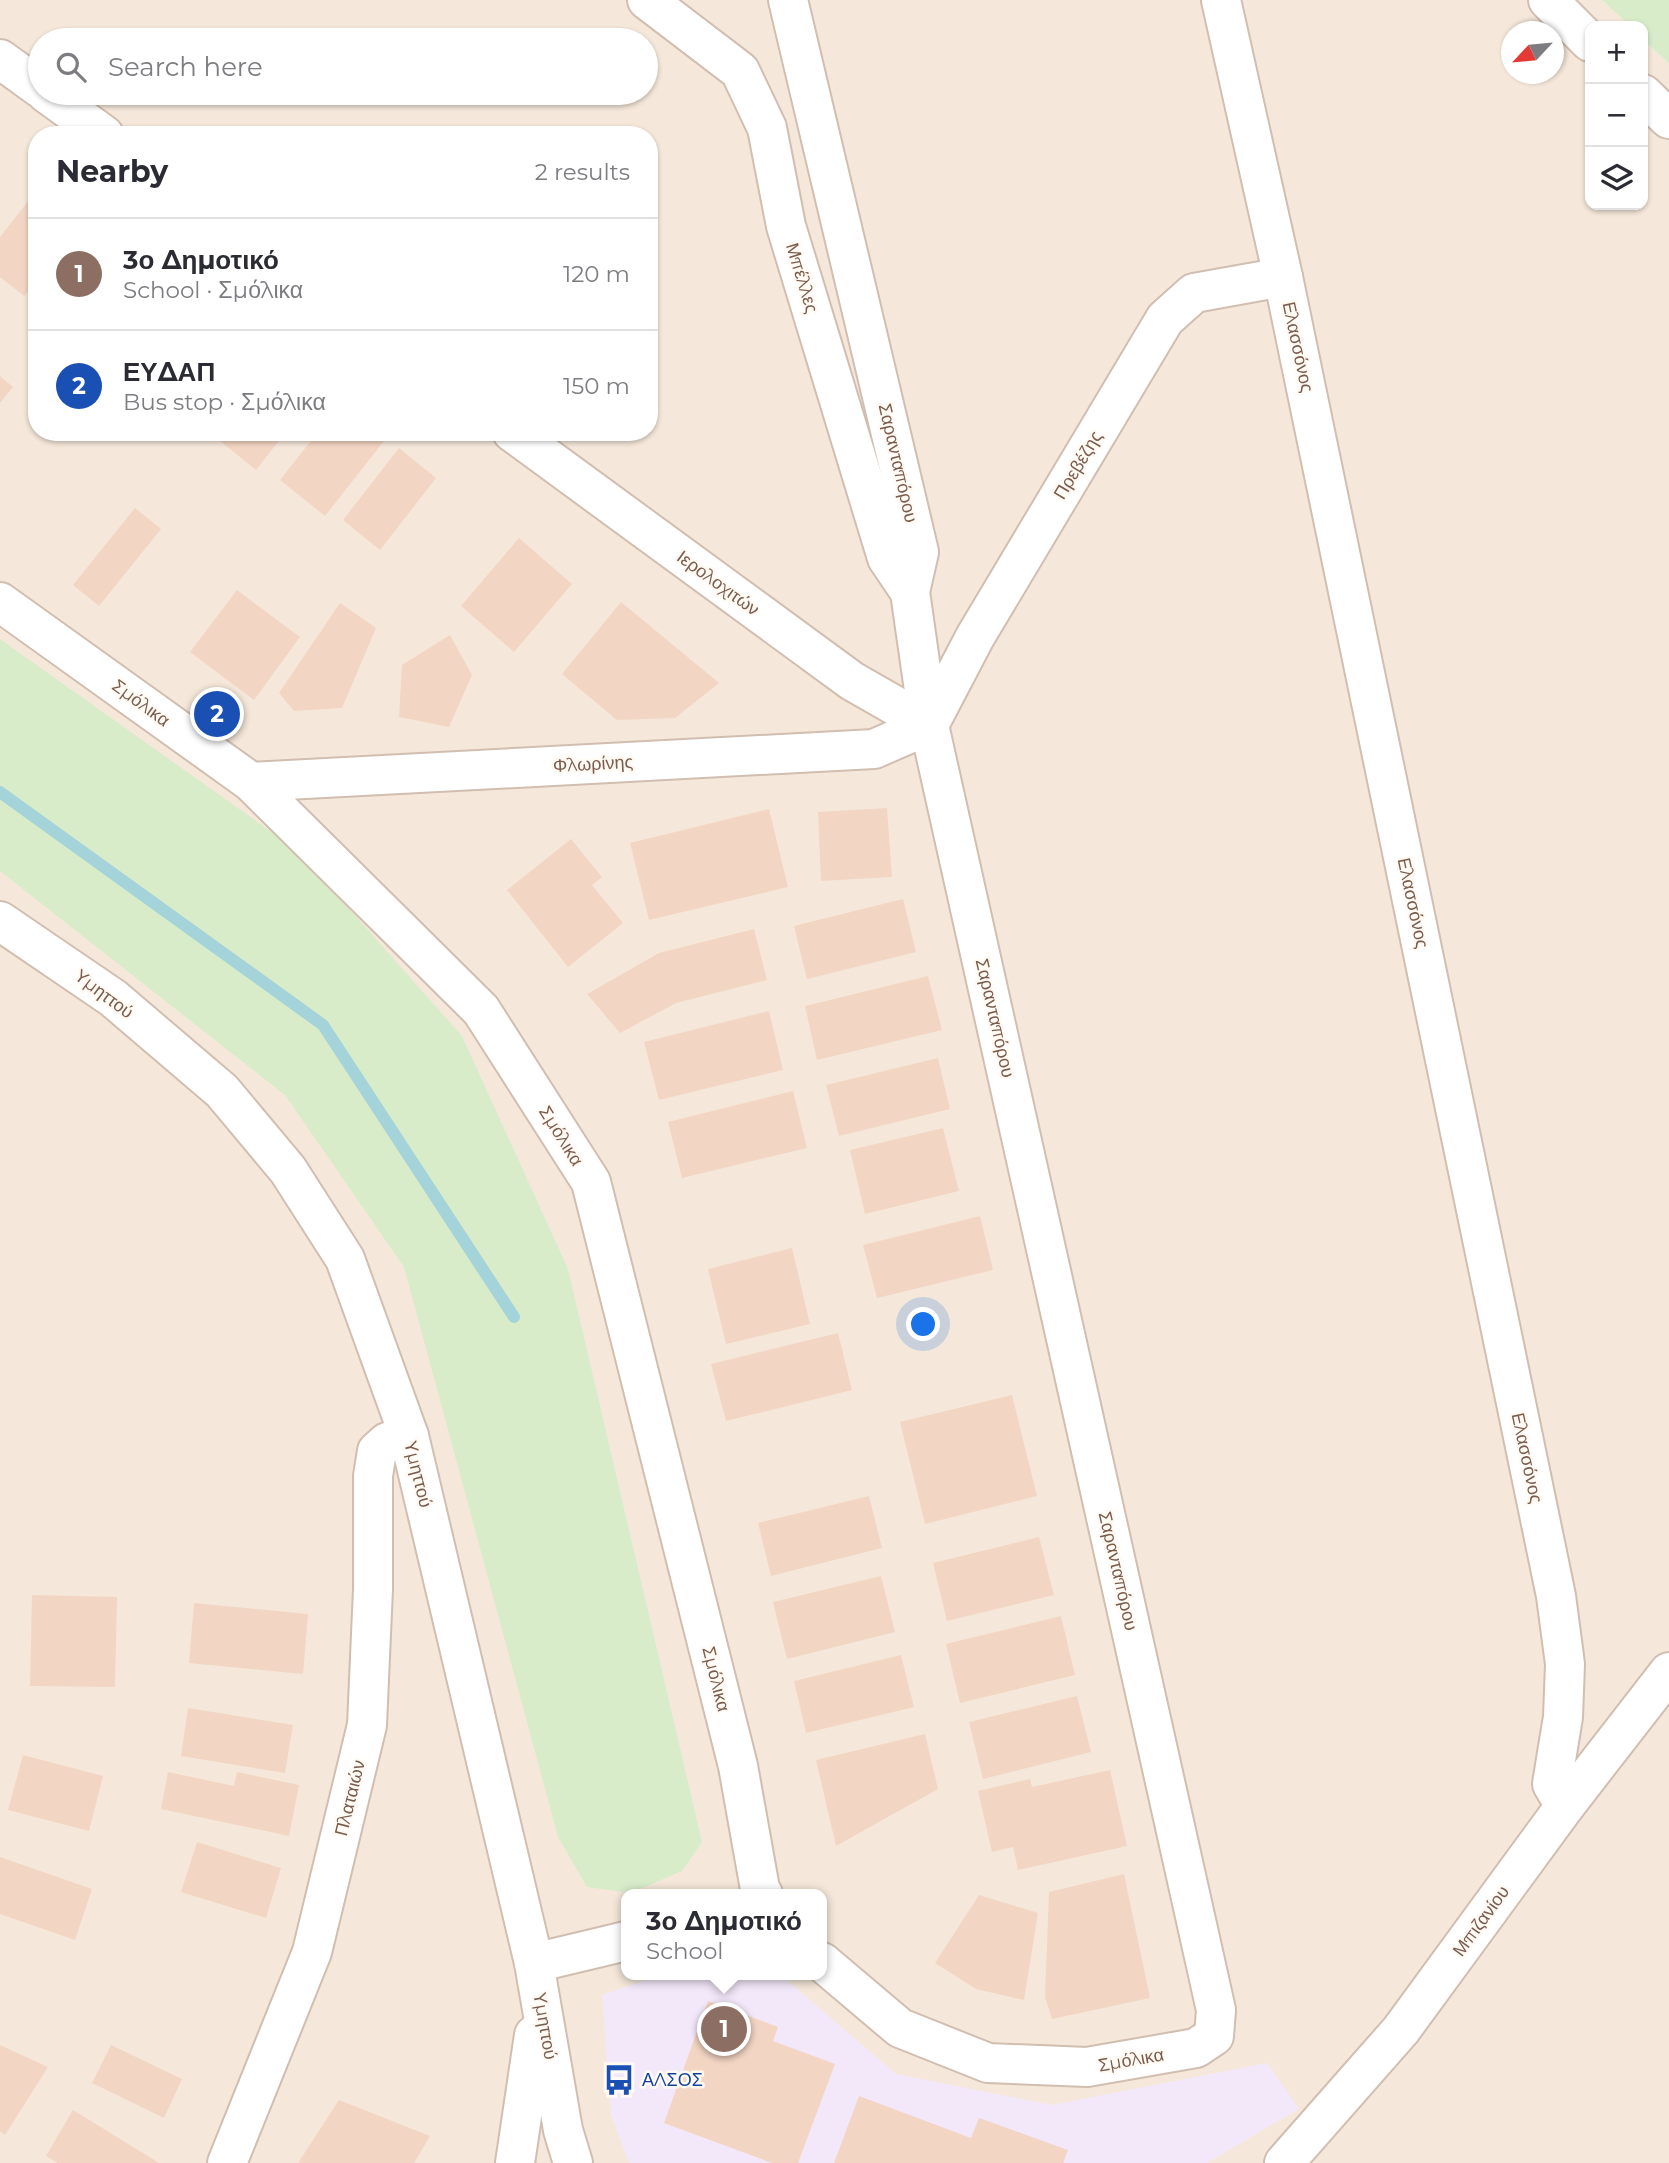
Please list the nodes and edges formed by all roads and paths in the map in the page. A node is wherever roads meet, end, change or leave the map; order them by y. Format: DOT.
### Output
graph roads {
  1 [pos="647,0"];
  2 [pos="788,0"];
  3 [pos="1221,0"];
  4 [pos="1548,0"];
  5 [pos="1585,37"];
  6 [pos="0,59"];
  7 [pos="28,79"];
  8 [pos="1648,99"];
  9 [pos="63,105"];
  10 [pos="1669,119"];
  11 [pos="92,126"];
  12 [pos="1283,277"];
  13 [pos="524,441"];
  14 [pos="910,592"];
  15 [pos="0,602"];
  16 [pos="929,725"];
  17 [pos="251,782"];
  18 [pos="0,920"];
  19 [pos="409,1436"];
  20 [pos="1669,1672"];
  21 [pos="1565,1805"];
  22 [pos="756,1889"];
  23 [pos="621,1943"];
  24 [pos="827,1966"];
  25 [pos="536,1977"];
  26 [pos="1214,2036"];
  27 [pos="561,2155"];
  28 [pos="227,2163"];
  29 [pos="515,2163"];
  30 [pos="1284,2163"];
  1 -- 14 [label="street, Μπέλλες"];
  2 -- 14 [label="street, Σαρανταπόρου"];
  3 -- 12 [label="street, Ελασσόνος"];
  4 -- 5 [label="street"];
  6 -- 7 [label="street"];
  8 -- 10 [label="street"];
  9 -- 11 [label="street"];
  12 -- 16 [label="street, Πρεβέζης"];
  12 -- 21 [label="street, Ελασσόνος"];
  13 -- 16 [label="street, Ιερολοχιτών"];
  14 -- 16 [label="street, Σαρανταπόρου"];
  15 -- 17 [label="street, Σμόλικα"];
  16 -- 17 [label="street, Φλωρίνης"];
  16 -- 26 [label="street, Σαρανταπόρου"];
  17 -- 22 [label="street, Σμόλικα"];
  18 -- 19 [label="street, Υμηττού"];
  19 -- 25 [label="street, Υμηττού"];
  19 -- 28 [label="street, Πλαταιών"];
  20 -- 21 [label="street, Μπιζανίου"];
  21 -- 30 [label="street, Μπιζανίου"];
  23 -- 25 [label="street"];
  24 -- 26 [label="street, Σμόλικα"];
  25 -- 27 [label="street, Υμηττού"];
  25 -- 29 [label="street"];
}
